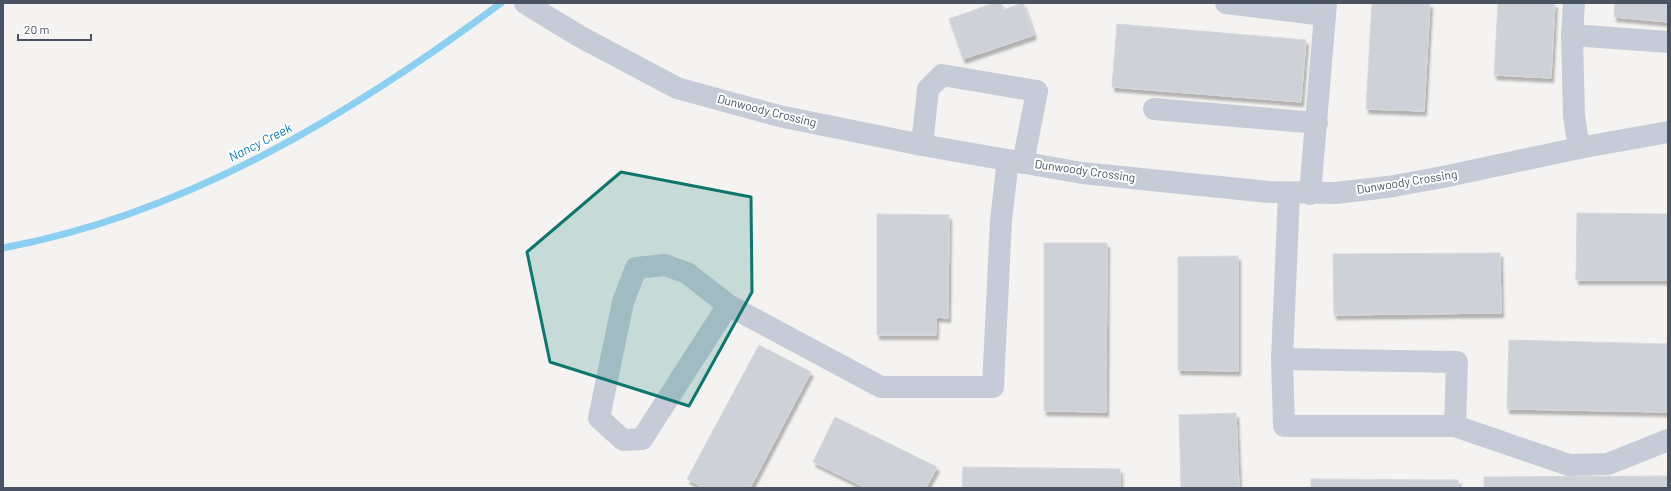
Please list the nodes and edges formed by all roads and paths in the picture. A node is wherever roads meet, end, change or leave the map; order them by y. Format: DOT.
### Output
graph roads {
  1 [pos="525,3"];
  2 [pos="1226,3"];
  3 [pos="1574,3"];
  4 [pos="1326,9"];
  5 [pos="1572,34"];
  6 [pos="1668,42"];
  7 [pos="1154,109"];
  8 [pos="1317,123"];
  9 [pos="1668,132"];
  10 [pos="922,145"];
  11 [pos="1578,148"];
  12 [pos="1015,161"];
  13 [pos="1289,193"];
  14 [pos="1310,194"];
  15 [pos="728,305"];
  16 [pos="1282,359"];
  17 [pos="1455,426"];
  18 [pos="1668,440"];
  1 -- 10 [label="street, Dunwoody Crossing"];
  2 -- 4 [label="street"];
  3 -- 5 [label="street"];
  4 -- 8 [label="street"];
  5 -- 6 [label="street"];
  5 -- 11 [label="street"];
  7 -- 8 [label="street"];
  8 -- 14 [label="street"];
  9 -- 11 [label="street, Dunwoody Crossing"];
  10 -- 12 [label="street, Dunwoody Crossing"];
  10 -- 12 [label="street"];
  11 -- 14 [label="street, Dunwoody Crossing"];
  12 -- 13 [label="street, Dunwoody Crossing"];
  12 -- 15 [label="street"];
  13 -- 14 [label="street, Dunwoody Crossing"];
  13 -- 16 [label="street"];
  15 -- 15 [label="street"];
  16 -- 17 [label="street"];
  16 -- 17 [label="street"];
  17 -- 18 [label="street"];
}
